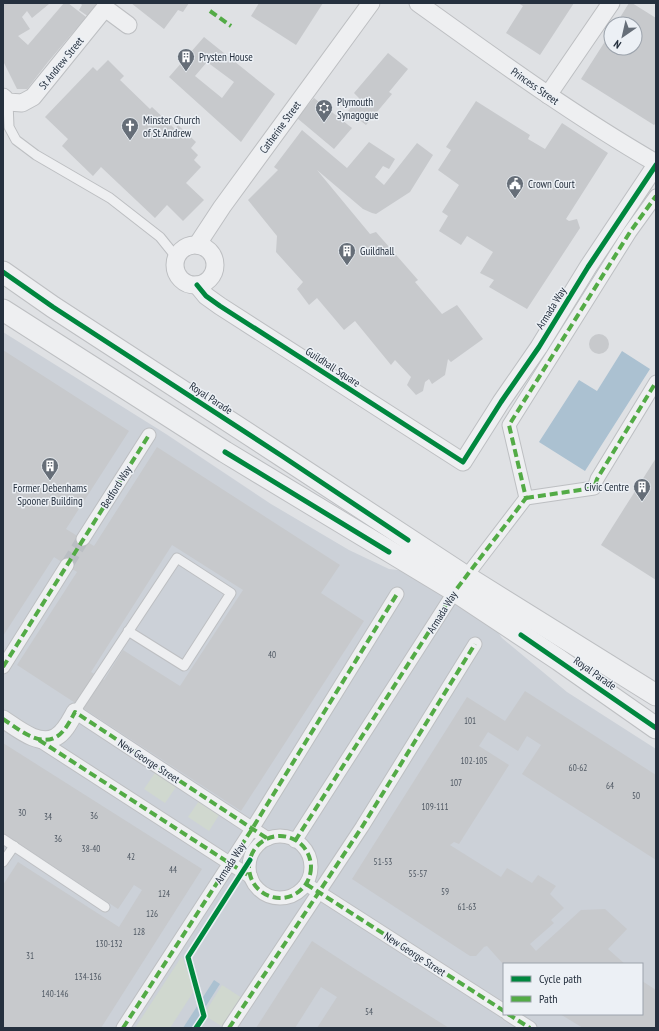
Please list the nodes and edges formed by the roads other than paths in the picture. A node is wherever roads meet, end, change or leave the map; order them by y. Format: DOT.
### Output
graph roads {
  1 [pos="418,3"];
  2 [pos="611,3"];
  3 [pos="107,5"];
  4 [pos="368,6"];
  5 [pos="128,25"];
  6 [pos="548,95"];
  7 [pos="6,100"];
  8 [pos="656,164"];
  9 [pos="656,196"];
  10 [pos="197,245"];
  11 [pos="177,258"];
  12 [pos="3,272"];
  13 [pos="197,285"];
  14 [pos="3,310"];
  15 [pos="656,382"];
  16 [pos="149,435"];
  17 [pos="462,462"];
  18 [pos="526,498"];
  19 [pos="83,539"];
  20 [pos="67,565"];
  21 [pos="460,584"];
  22 [pos="397,594"];
  23 [pos="128,631"];
  24 [pos="475,644"];
  25 [pos="3,667"];
  26 [pos="656,694"];
  27 [pos="75,712"];
  28 [pos="3,719"];
  29 [pos="656,728"];
  30 [pos="36,738"];
  31 [pos="252,829"];
  32 [pos="3,839"];
  33 [pos="268,839"];
  34 [pos="295,841"];
  35 [pos="14,846"];
  36 [pos="3,862"];
  37 [pos="230,863"];
  38 [pos="251,877"];
  39 [pos="306,884"];
  40 [pos="318,892"];
  41 [pos="105,908"];
  42 [pos="503,1010"];
  43 [pos="510,1015"];
  44 [pos="123,1028"];
  45 [pos="229,1028"];
  46 [pos="530,1028"];
  1 -- 6 [label="street, Princess Street"];
  2 -- 6 [label="street"];
  3 -- 5 [label="street, St Andrew Street"];
  3 -- 7 [label="street, St Andrew Street"];
  4 -- 10 [label="street, Catherine Street"];
  6 -- 8 [label="street, Princess Street"];
  7 -- 11 [label="lane"];
  8 -- 17 [label="street, Armada Way"];
  9 -- 18 [label="street"];
  10 -- 11 [label="street"];
  10 -- 13 [label="street"];
  11 -- 13 [label="street"];
  12 -- 21 [label="street, Royal Parade"];
  13 -- 17 [label="street, Guildhall Square"];
  14 -- 21 [label="street, Royal Parade"];
  15 -- 18 [label="street"];
  16 -- 19 [label="street, Bedford Way"];
  18 -- 21 [label="street, Armada Way"];
  20 -- 25 [label="street"];
  21 -- 26 [label="street, Royal Parade"];
  21 -- 29 [label="street, Royal Parade"];
  21 -- 34 [label="street, Armada Way"];
  22 -- 31 [label="street, Armada Way"];
  23 -- 23 [label="lane"];
  23 -- 27 [label="lane"];
  24 -- 40 [label="street"];
  27 -- 30 [label="street"];
  27 -- 31 [label="street, New George Street"];
  28 -- 30 [label="street"];
  30 -- 37 [label="street"];
  31 -- 33 [label="street, New George Street"];
  31 -- 37 [label="street, Armada Way"];
  32 -- 35 [label="lane"];
  33 -- 34 [label="street"];
  33 -- 38 [label="street"];
  34 -- 39 [label="street"];
  35 -- 36 [label="lane"];
  35 -- 41 [label="lane"];
  37 -- 38 [label="street"];
  37 -- 44 [label="street, Armada Way"];
  38 -- 39 [label="street"];
  39 -- 40 [label="street, New George Street"];
  40 -- 42 [label="street, New George Street"];
  40 -- 45 [label="street"];
  43 -- 46 [label="street"];
}
